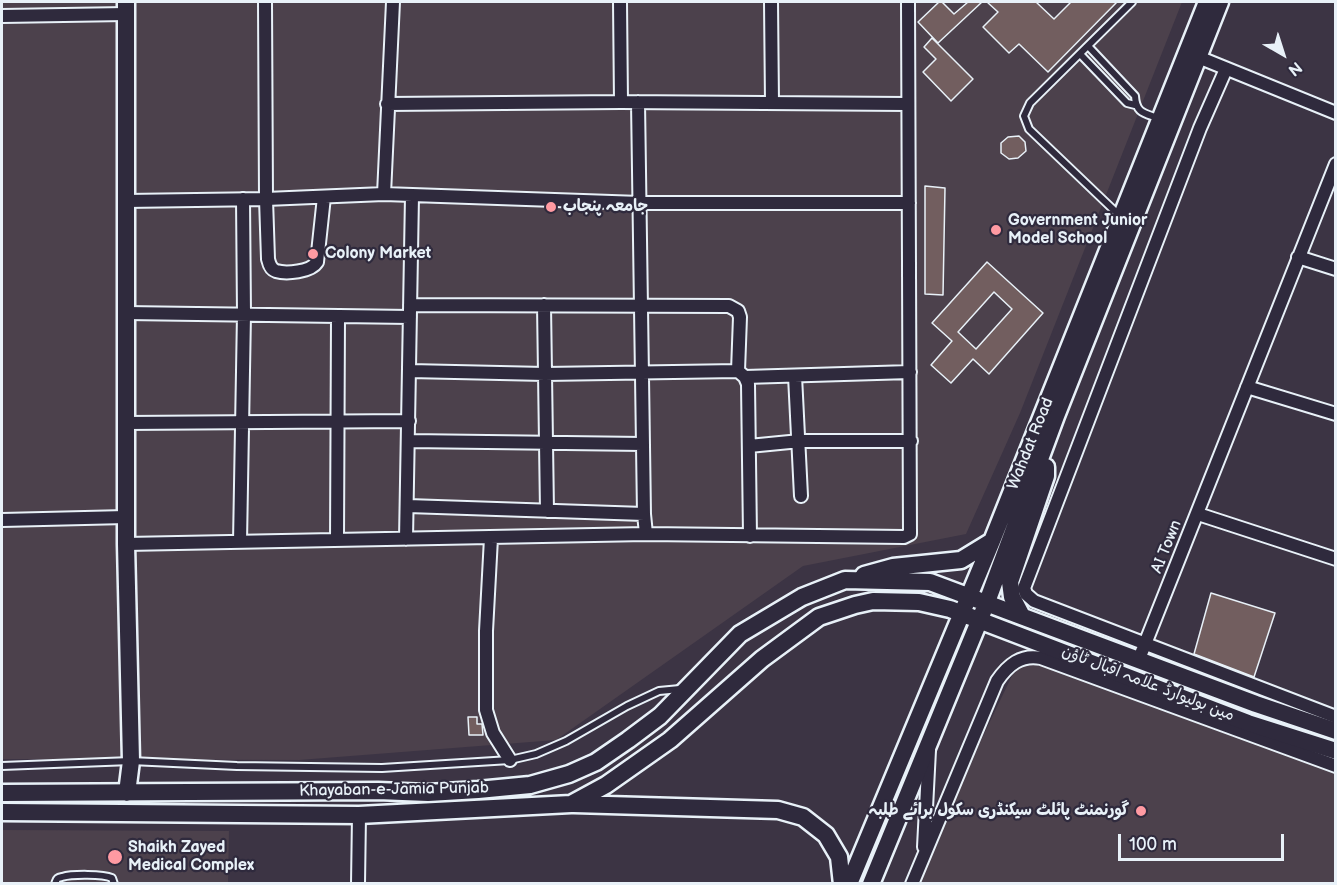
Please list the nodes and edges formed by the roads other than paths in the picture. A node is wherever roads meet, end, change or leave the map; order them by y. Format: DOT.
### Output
graph roads {
  1 [pos="265,2"];
  2 [pos="393,2"];
  3 [pos="620,2"];
  4 [pos="771,2"];
  5 [pos="908,2"];
  6 [pos="1132,2"];
  7 [pos="1207,2"];
  8 [pos="1220,2"];
  9 [pos="126,8"];
  10 [pos="2,16"];
  11 [pos="1088,46"];
  12 [pos="1080,54"];
  13 [pos="1198,57"];
  14 [pos="1226,69"];
  15 [pos="621,102"];
  16 [pos="638,102"];
  17 [pos="772,103"];
  18 [pos="387,104"];
  19 [pos="907,104"];
  20 [pos="1135,105"];
  21 [pos="1335,113"];
  22 [pos="1161,119"];
  23 [pos="1335,164"];
  24 [pos="384,194"];
  25 [pos="412,196"];
  26 [pos="324,197"];
  27 [pos="243,199"];
  28 [pos="266,199"];
  29 [pos="126,201"];
  30 [pos="640,203"];
  31 [pos="909,203"];
  32 [pos="1127,219"];
  33 [pos="1298,257"];
  34 [pos="1335,269"];
  35 [pos="544,305"];
  36 [pos="641,305"];
  37 [pos="410,311"];
  38 [pos="126,313"];
  39 [pos="244,314"];
  40 [pos="338,317"];
  41 [pos="410,371"];
  42 [pos="910,372"];
  43 [pos="545,374"];
  44 [pos="642,374"];
  45 [pos="742,374"];
  46 [pos="795,376"];
  47 [pos="1247,387"];
  48 [pos="1335,414"];
  49 [pos="338,421"];
  50 [pos="409,421"];
  51 [pos="243,422"];
  52 [pos="126,423"];
  53 [pos="409,441"];
  54 [pos="800,441"];
  55 [pos="911,441"];
  56 [pos="546,442"];
  57 [pos="643,444"];
  58 [pos="749,446"];
  59 [pos="1045,448"];
  60 [pos="801,496"];
  61 [pos="408,506"];
  62 [pos="547,511"];
  63 [pos="644,514"];
  64 [pos="1198,514"];
  65 [pos="126,516"];
  66 [pos="2,520"];
  67 [pos="646,534"];
  68 [pos="750,536"];
  69 [pos="491,538"];
  70 [pos="406,539"];
  71 [pos="337,540"];
  72 [pos="992,541"];
  73 [pos="240,542"];
  74 [pos="126,544"];
  75 [pos="1335,559"];
  76 [pos="845,580"];
  77 [pos="969,595"];
  78 [pos="987,602"];
  79 [pos="962,613"];
  80 [pos="1023,616"];
  81 [pos="979,620"];
  82 [pos="1142,651"];
  83 [pos="1080,666"];
  84 [pos="687,688"];
  85 [pos="1256,704"];
  86 [pos="1335,717"];
  87 [pos="1248,723"];
  88 [pos="1335,731"];
  89 [pos="930,740"];
  90 [pos="1335,751"];
  91 [pos="510,760"];
  92 [pos="130,761"];
  93 [pos="2,766"];
  94 [pos="1335,766"];
  95 [pos="553,780"];
  96 [pos="127,792"];
  97 [pos="2,794"];
  98 [pos="564,805"];
  99 [pos="2,812"];
  100 [pos="359,815"];
  101 [pos="924,856"];
  102 [pos="85,876"];
  103 [pos="55,884"];
  104 [pos="85,884"];
  105 [pos="114,884"];
  106 [pos="358,884"];
  107 [pos="842,884"];
  108 [pos="849,884"];
  109 [pos="871,884"];
  110 [pos="912,884"];
  1 -- 28 [label="street"];
  2 -- 18 [label="street"];
  3 -- 15 [label="street"];
  4 -- 17 [label="street"];
  5 -- 19 [label="street"];
  6 -- 11 [label="lane"];
  7 -- 22 [label="main road, Wahdat Road"];
  8 -- 13 [label="main road, Wahdat Road"];
  9 -- 10 [label="street"];
  9 -- 29 [label="main road"];
  11 -- 12 [label="lane"];
  11 -- 20 [label="lane"];
  12 -- 20 [label="lane"];
  12 -- 32 [label="lane"];
  13 -- 14 [label="street"];
  13 -- 32 [label="main road, Wahdat Road"];
  14 -- 21 [label="street"];
  14 -- 82 [label="street"];
  15 -- 16 [label="street"];
  15 -- 18 [label="street"];
  16 -- 17 [label="street"];
  16 -- 30 [label="street"];
  17 -- 19 [label="street"];
  18 -- 24 [label="street"];
  19 -- 31 [label="street"];
  20 -- 22 [label="lane"];
  22 -- 32 [label="main road, Wahdat Road"];
  23 -- 33 [label="street"];
  24 -- 25 [label="street"];
  24 -- 26 [label="street"];
  25 -- 30 [label="street"];
  25 -- 37 [label="street"];
  26 -- 28 [label="street"];
  26 -- 28 [label="street"];
  27 -- 28 [label="street"];
  27 -- 29 [label="street"];
  27 -- 39 [label="street"];
  29 -- 38 [label="main road"];
  30 -- 31 [label="street"];
  30 -- 36 [label="street"];
  31 -- 42 [label="street"];
  32 -- 59 [label="main road, Wahdat Road"];
  32 -- 72 [label="main road, Wahdat Road"];
  33 -- 34 [label="street"];
  33 -- 47 [label="street"];
  35 -- 36 [label="street"];
  35 -- 37 [label="street"];
  35 -- 43 [label="street"];
  36 -- 44 [label="street"];
  36 -- 45 [label="street"];
  37 -- 40 [label="street"];
  37 -- 41 [label="street"];
  38 -- 39 [label="street"];
  38 -- 52 [label="main road"];
  39 -- 40 [label="street"];
  39 -- 51 [label="street"];
  40 -- 49 [label="street"];
  41 -- 43 [label="street"];
  41 -- 50 [label="street"];
  42 -- 46 [label="street"];
  42 -- 55 [label="street"];
  43 -- 44 [label="street"];
  43 -- 56 [label="street"];
  44 -- 45 [label="street"];
  44 -- 57 [label="street"];
  45 -- 46 [label="street"];
  45 -- 58 [label="street"];
  46 -- 54 [label="street"];
  47 -- 48 [label="street"];
  47 -- 64 [label="street"];
  49 -- 50 [label="street"];
  49 -- 51 [label="street"];
  49 -- 71 [label="street"];
  50 -- 53 [label="street"];
  51 -- 52 [label="street"];
  51 -- 73 [label="street"];
  52 -- 65 [label="main road"];
  53 -- 56 [label="street"];
  53 -- 61 [label="street"];
  54 -- 55 [label="street"];
  54 -- 58 [label="street"];
  54 -- 60 [label="street"];
  55 -- 68 [label="street"];
  56 -- 57 [label="street"];
  56 -- 62 [label="street"];
  57 -- 63 [label="street"];
  58 -- 68 [label="street"];
  59 -- 78 [label="main road, Wahdat Road"];
  59 -- 80 [label="main road"];
  61 -- 62 [label="street"];
  61 -- 70 [label="street"];
  62 -- 63 [label="street"];
  63 -- 67 [label="street"];
  64 -- 75 [label="street, AI Town"];
  64 -- 82 [label="street, AI Town"];
  65 -- 66 [label="street"];
  65 -- 74 [label="main road"];
  67 -- 68 [label="street"];
  67 -- 69 [label="street"];
  69 -- 70 [label="street"];
  69 -- 91 [label="street"];
  70 -- 71 [label="street"];
  71 -- 73 [label="street"];
  72 -- 76 [label="main road"];
  72 -- 77 [label="main road, Wahdat Road"];
  73 -- 74 [label="street"];
  74 -- 92 [label="main road"];
  76 -- 77 [label="main road, Khayaban-e-Jamia Punjab"];
  76 -- 84 [label="main road, Khayaban-e-Jamia Punjab"];
  77 -- 78 [label="main road, مین بولیوارڈ علامہ اقبال ٹاؤن"];
  77 -- 79 [label="main road, Wahdat Road"];
  78 -- 80 [label="main road, مین بولیوارڈ علامہ اقبال ٹاؤن"];
  78 -- 81 [label="main road, Wahdat Road"];
  79 -- 81 [label="main road, مین بولیوارڈ علامہ اقبال ٹاؤن"];
  79 -- 98 [label="main road, Khayaban-e-Jamia Punjab"];
  79 -- 108 [label="main road, Wahdat Road"];
  80 -- 82 [label="main road, مین بولیوارڈ علامہ اقبال ٹاؤن"];
  81 -- 83 [label="main road, مین بولیوارڈ علامہ اقبال ٹاؤن"];
  81 -- 89 [label="main road, Wahdat Road"];
  82 -- 85 [label="main road, مین بولیوارڈ علامہ اقبال ٹاؤن"];
  82 -- 86 [label="street"];
  83 -- 87 [label="main road, مین بولیوارڈ علامہ اقبال ٹاؤن"];
  83 -- 94 [label="street"];
  83 -- 101 [label="street"];
  84 -- 91 [label="lane"];
  84 -- 95 [label="main road, Khayaban-e-Jamia Punjab"];
  85 -- 87 [label="main road"];
  85 -- 88 [label="main road, مین بولیوارڈ علامہ اقبال ٹاؤن"];
  87 -- 90 [label="main road, مین بولیوارڈ علامہ اقبال ٹاؤن"];
  89 -- 101 [label="street"];
  89 -- 109 [label="main road, Wahdat Road"];
  91 -- 92 [label="lane"];
  92 -- 93 [label="lane"];
  92 -- 96 [label="main road"];
  95 -- 96 [label="main road, Khayaban-e-Jamia Punjab"];
  95 -- 98 [label="main road"];
  96 -- 97 [label="main road, Khayaban-e-Jamia Punjab"];
  98 -- 100 [label="main road, Khayaban-e-Jamia Punjab"];
  98 -- 107 [label="main road"];
  99 -- 100 [label="main road, Khayaban-e-Jamia Punjab"];
  100 -- 106 [label="street"];
  101 -- 110 [label="street"];
  102 -- 103 [label="lane"];
  102 -- 104 [label="lane"];
  102 -- 105 [label="lane"];
}
